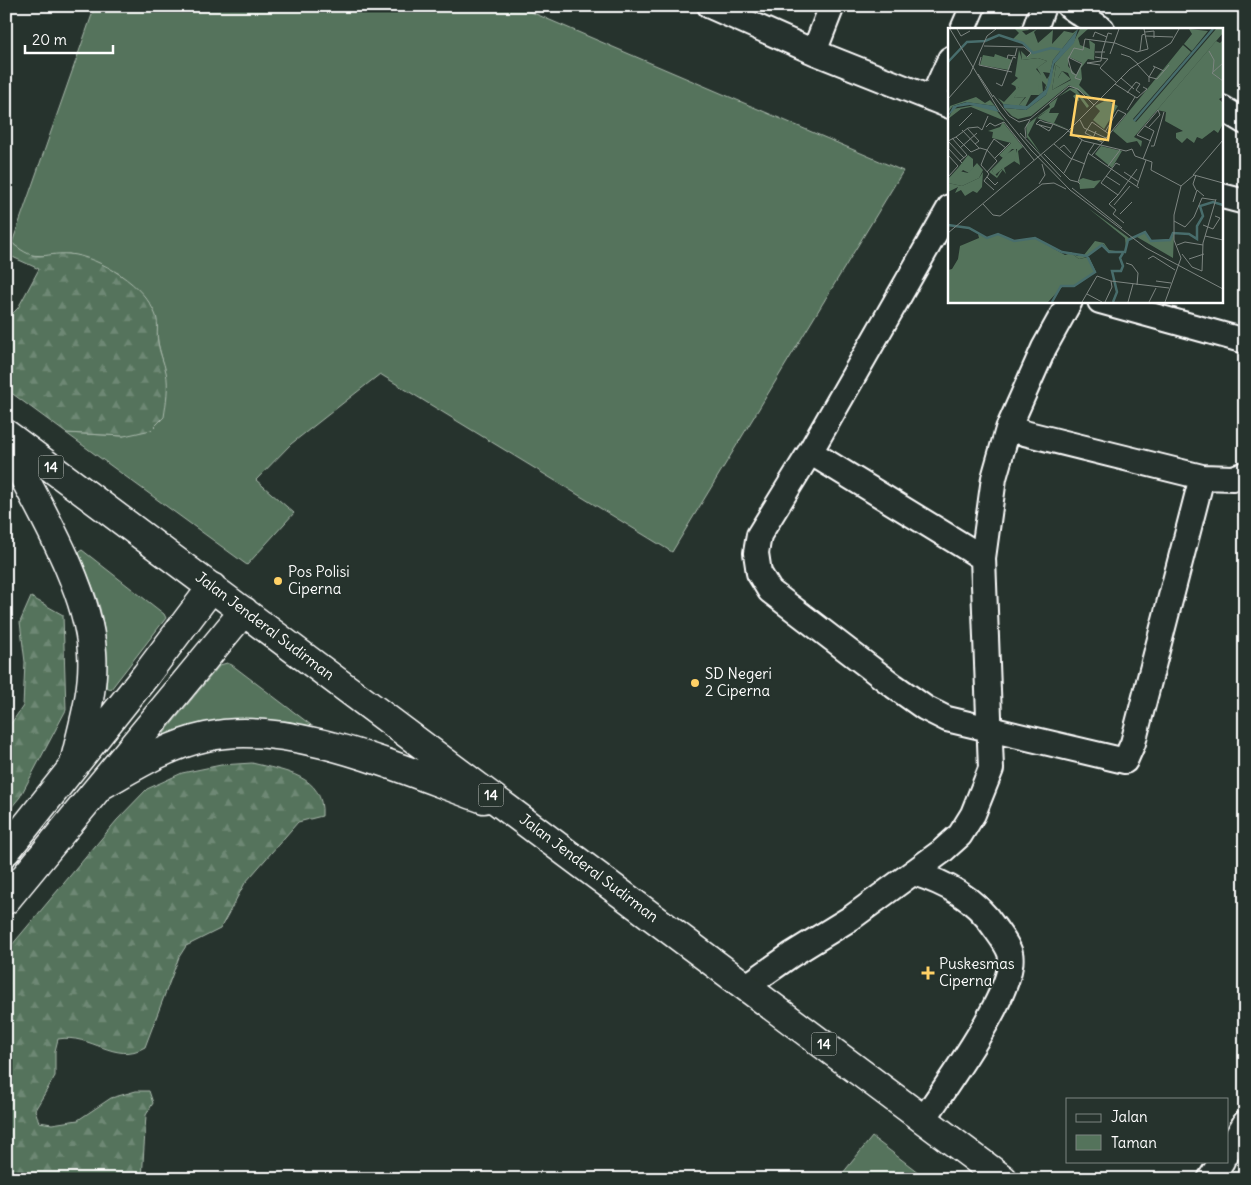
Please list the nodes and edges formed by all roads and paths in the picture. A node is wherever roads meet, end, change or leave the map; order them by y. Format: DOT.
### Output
graph roads {
  1 [pos="710,6"];
  2 [pos="832,6"];
  3 [pos="973,6"];
  4 [pos="1044,6"];
  5 [pos="1069,6"];
  6 [pos="963,28"];
  7 [pos="1035,28"];
  8 [pos="1101,28"];
  9 [pos="814,52"];
  10 [pos="948,69"];
  11 [pos="941,102"];
  12 [pos="1224,109"];
  13 [pos="1245,122"];
  14 [pos="1224,197"];
  15 [pos="1245,202"];
  16 [pos="948,210"];
  17 [pos="1069,302"];
  18 [pos="1104,302"];
  19 [pos="1245,341"];
  20 [pos="1008,428"];
  21 [pos="6,434"];
  22 [pos="6,443"];
  23 [pos="810,452"];
  24 [pos="1245,474"];
  25 [pos="1202,477"];
  26 [pos="983,558"];
  27 [pos="212,587"];
  28 [pos="244,611"];
  29 [pos="990,729"];
  30 [pos="74,764"];
  31 [pos="100,786"];
  32 [pos="509,808"];
  33 [pos="6,851"];
  34 [pos="914,873"];
  35 [pos="6,900"];
  36 [pos="747,986"];
  37 [pos="924,1119"];
  38 [pos="1245,1123"];
  39 [pos="1228,1151"];
  40 [pos="1221,1162"];
  41 [pos="1003,1179"];
  42 [pos="1210,1179"];
  1 -- 9 [label="street"];
  2 -- 9 [label="street"];
  3 -- 6 [label="street"];
  4 -- 7 [label="street"];
  5 -- 8 [label="street"];
  9 -- 11 [label="street"];
  10 -- 11 [label="street"];
  12 -- 13 [label="street"];
  14 -- 15 [label="street"];
  16 -- 23 [label="street"];
  17 -- 20 [label="street"];
  18 -- 19 [label="street"];
  20 -- 25 [label="street"];
  20 -- 26 [label="street"];
  21 -- 27 [label="highway, Jalan Jenderal Sudirman / 14"];
  22 -- 30 [label="highway"];
  23 -- 26 [label="street"];
  23 -- 29 [label="street"];
  24 -- 25 [label="street"];
  25 -- 29 [label="street"];
  26 -- 29 [label="street"];
  27 -- 28 [label="highway, Jalan Jenderal Sudirman / 14"];
  27 -- 30 [label="highway"];
  28 -- 31 [label="highway"];
  28 -- 32 [label="highway, Jalan Jenderal Sudirman / 14"];
  29 -- 34 [label="street"];
  30 -- 33 [label="highway"];
  31 -- 32 [label="highway"];
  31 -- 35 [label="highway"];
  32 -- 36 [label="highway, Jalan Jenderal Sudirman / 14"];
  34 -- 36 [label="street"];
  34 -- 37 [label="street"];
  36 -- 37 [label="highway, Jalan Jenderal Sudirman / 14"];
  37 -- 41 [label="highway, Jalan Jenderal Sudirman / 14"];
  38 -- 39 [label="street"];
  40 -- 42 [label="street"];
}
